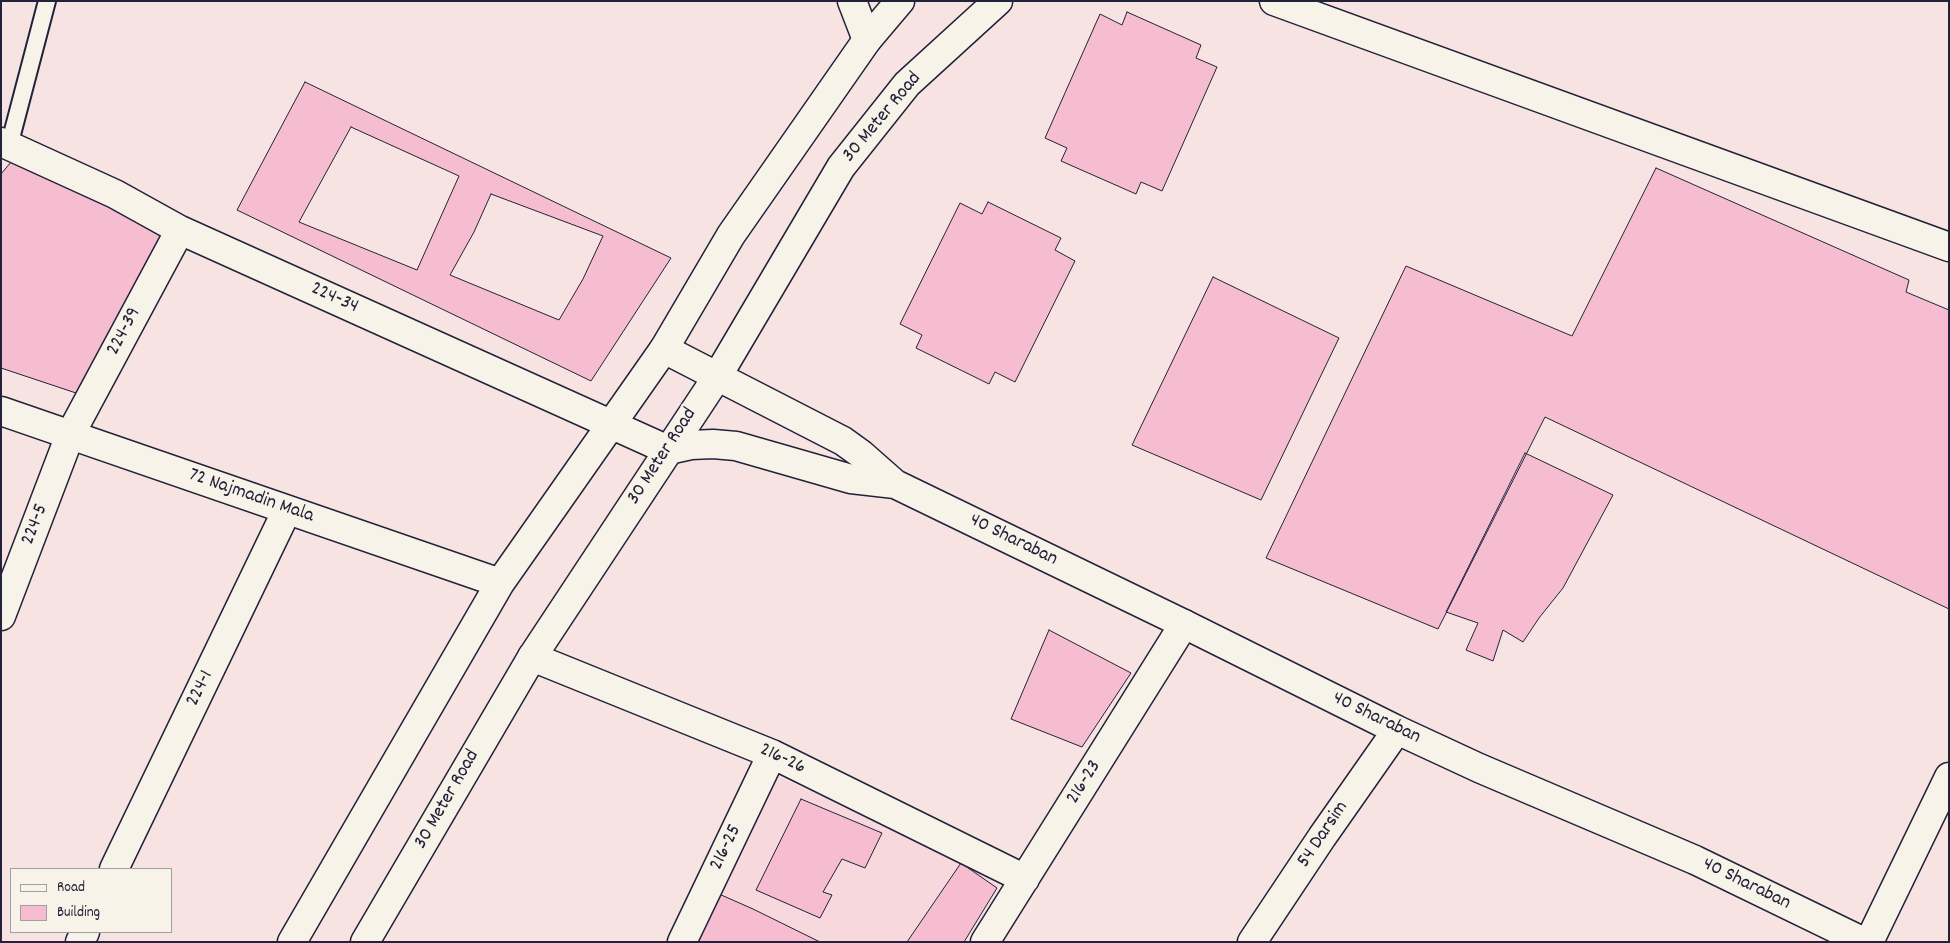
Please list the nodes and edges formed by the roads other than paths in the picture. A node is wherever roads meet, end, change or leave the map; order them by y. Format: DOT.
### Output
graph roads {
  1 [pos="48,1"];
  2 [pos="852,1"];
  3 [pos="900,1"];
  4 [pos="998,1"];
  5 [pos="1274,1"];
  6 [pos="867,40"];
  7 [pos="5,144"];
  8 [pos="180,230"];
  9 [pos="1949,247"];
  10 [pos="664,349"];
  11 [pos="717,376"];
  12 [pos="1,411"];
  13 [pos="611,424"];
  14 [pos="70,435"];
  15 [pos="668,450"];
  16 [pos="895,484"];
  17 [pos="287,510"];
  18 [pos="500,583"];
  19 [pos="1,616"];
  20 [pos="1184,624"];
  21 [pos="532,656"];
  22 [pos="1397,730"];
  23 [pos="772,754"];
  24 [pos="1949,777"];
  25 [pos="114,868"];
  26 [pos="1025,879"];
  27 [pos="292,942"];
  28 [pos="365,942"];
  29 [pos="682,942"];
  30 [pos="985,942"];
  31 [pos="1252,942"];
  32 [pos="1864,942"];
  33 [pos="1869,942"];
  1 -- 7 [label="lane"];
  2 -- 6 [label="street"];
  3 -- 6 [label="street"];
  4 -- 11 [label="street, 30 Meter Road"];
  5 -- 9 [label="street"];
  6 -- 10 [label="street"];
  7 -- 8 [label="street, 224-34"];
  8 -- 13 [label="street, 224-34"];
  8 -- 14 [label="street, 224-39"];
  10 -- 11 [label="street, 40 Sharaban"];
  10 -- 13 [label="street"];
  11 -- 15 [label="street, 30 Meter Road"];
  11 -- 16 [label="street, 40 Sharaban"];
  12 -- 14 [label="street, 72 Najmadin Mala"];
  13 -- 15 [label="street, 224-34"];
  13 -- 18 [label="street"];
  14 -- 17 [label="street, 72 Najmadin Mala"];
  14 -- 19 [label="street, 224-5"];
  15 -- 16 [label="street, 40 Sharaban"];
  15 -- 21 [label="street, 30 Meter Road"];
  16 -- 20 [label="street, 40 Sharaban"];
  17 -- 18 [label="street, 72 Najmadin Mala"];
  17 -- 25 [label="street, 224-1"];
  18 -- 27 [label="street"];
  20 -- 22 [label="street, 40 Sharaban"];
  20 -- 26 [label="street, 216-23"];
  21 -- 23 [label="street, 216-26"];
  21 -- 28 [label="street, 30 Meter Road"];
  22 -- 31 [label="street, 54 Darsim"];
  22 -- 32 [label="street, 40 Sharaban"];
  23 -- 26 [label="street, 216-26"];
  23 -- 29 [label="street, 216-25"];
  24 -- 33 [label="street"];
  26 -- 30 [label="street, 216-23"];
}
